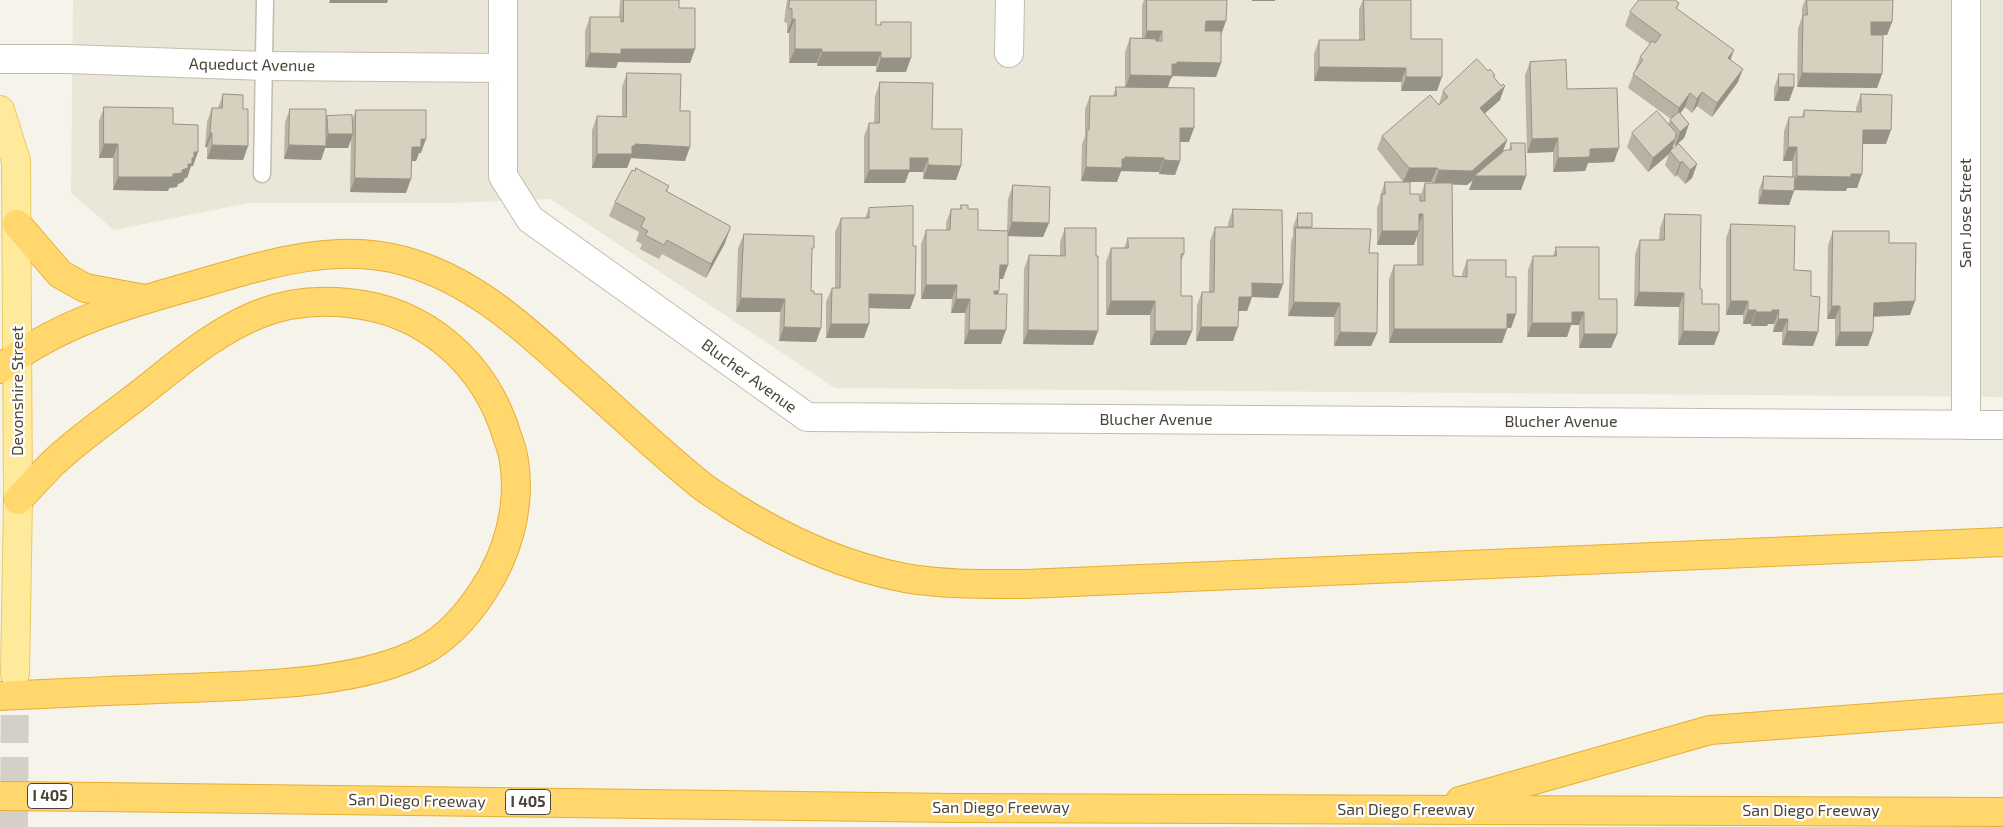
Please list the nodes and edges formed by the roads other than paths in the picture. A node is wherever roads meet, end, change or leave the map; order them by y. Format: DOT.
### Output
graph roads {
  1 [pos="265,0"];
  2 [pos="503,0"];
  3 [pos="1010,0"];
  4 [pos="1966,0"];
  5 [pos="1009,53"];
  6 [pos="0,59"];
  7 [pos="265,66"];
  8 [pos="504,68"];
  9 [pos="0,110"];
  10 [pos="262,174"];
  11 [pos="17,224"];
  12 [pos="146,299"];
  13 [pos="8,362"];
  14 [pos="1966,425"];
  15 [pos="2003,425"];
  16 [pos="18,500"];
  17 [pos="2003,542"];
  18 [pos="7,685"];
  19 [pos="2003,708"];
  20 [pos="0,796"];
  21 [pos="1428,810"];
  22 [pos="1888,811"];
  23 [pos="2003,812"];
  24 [pos="1860,827"];
  1 -- 7 [label="lane"];
  2 -- 8 [label="street, Blucher Avenue"];
  3 -- 5 [label="street"];
  4 -- 14 [label="street, San Jose Street"];
  6 -- 7 [label="street, Aqueduct Avenue"];
  7 -- 8 [label="street, Aqueduct Avenue"];
  7 -- 10 [label="lane"];
  8 -- 14 [label="street, Blucher Avenue"];
  9 -- 11 [label="main road, Devonshire Street"];
  11 -- 12 [label="highway"];
  11 -- 13 [label="main road, Devonshire Street"];
  12 -- 13 [label="highway"];
  12 -- 17 [label="highway"];
  13 -- 16 [label="main road, Devonshire Street"];
  14 -- 15 [label="street, Blucher Avenue"];
  16 -- 18 [label="main road, Devonshire Street"];
  16 -- 18 [label="highway"];
  19 -- 21 [label="highway"];
  20 -- 21 [label="highway, San Diego Freeway / I 405, bridge"];
  21 -- 22 [label="highway, San Diego Freeway / I 405"];
  22 -- 23 [label="highway, San Diego Freeway / I 405"];
  22 -- 24 [label="highway"];
}
